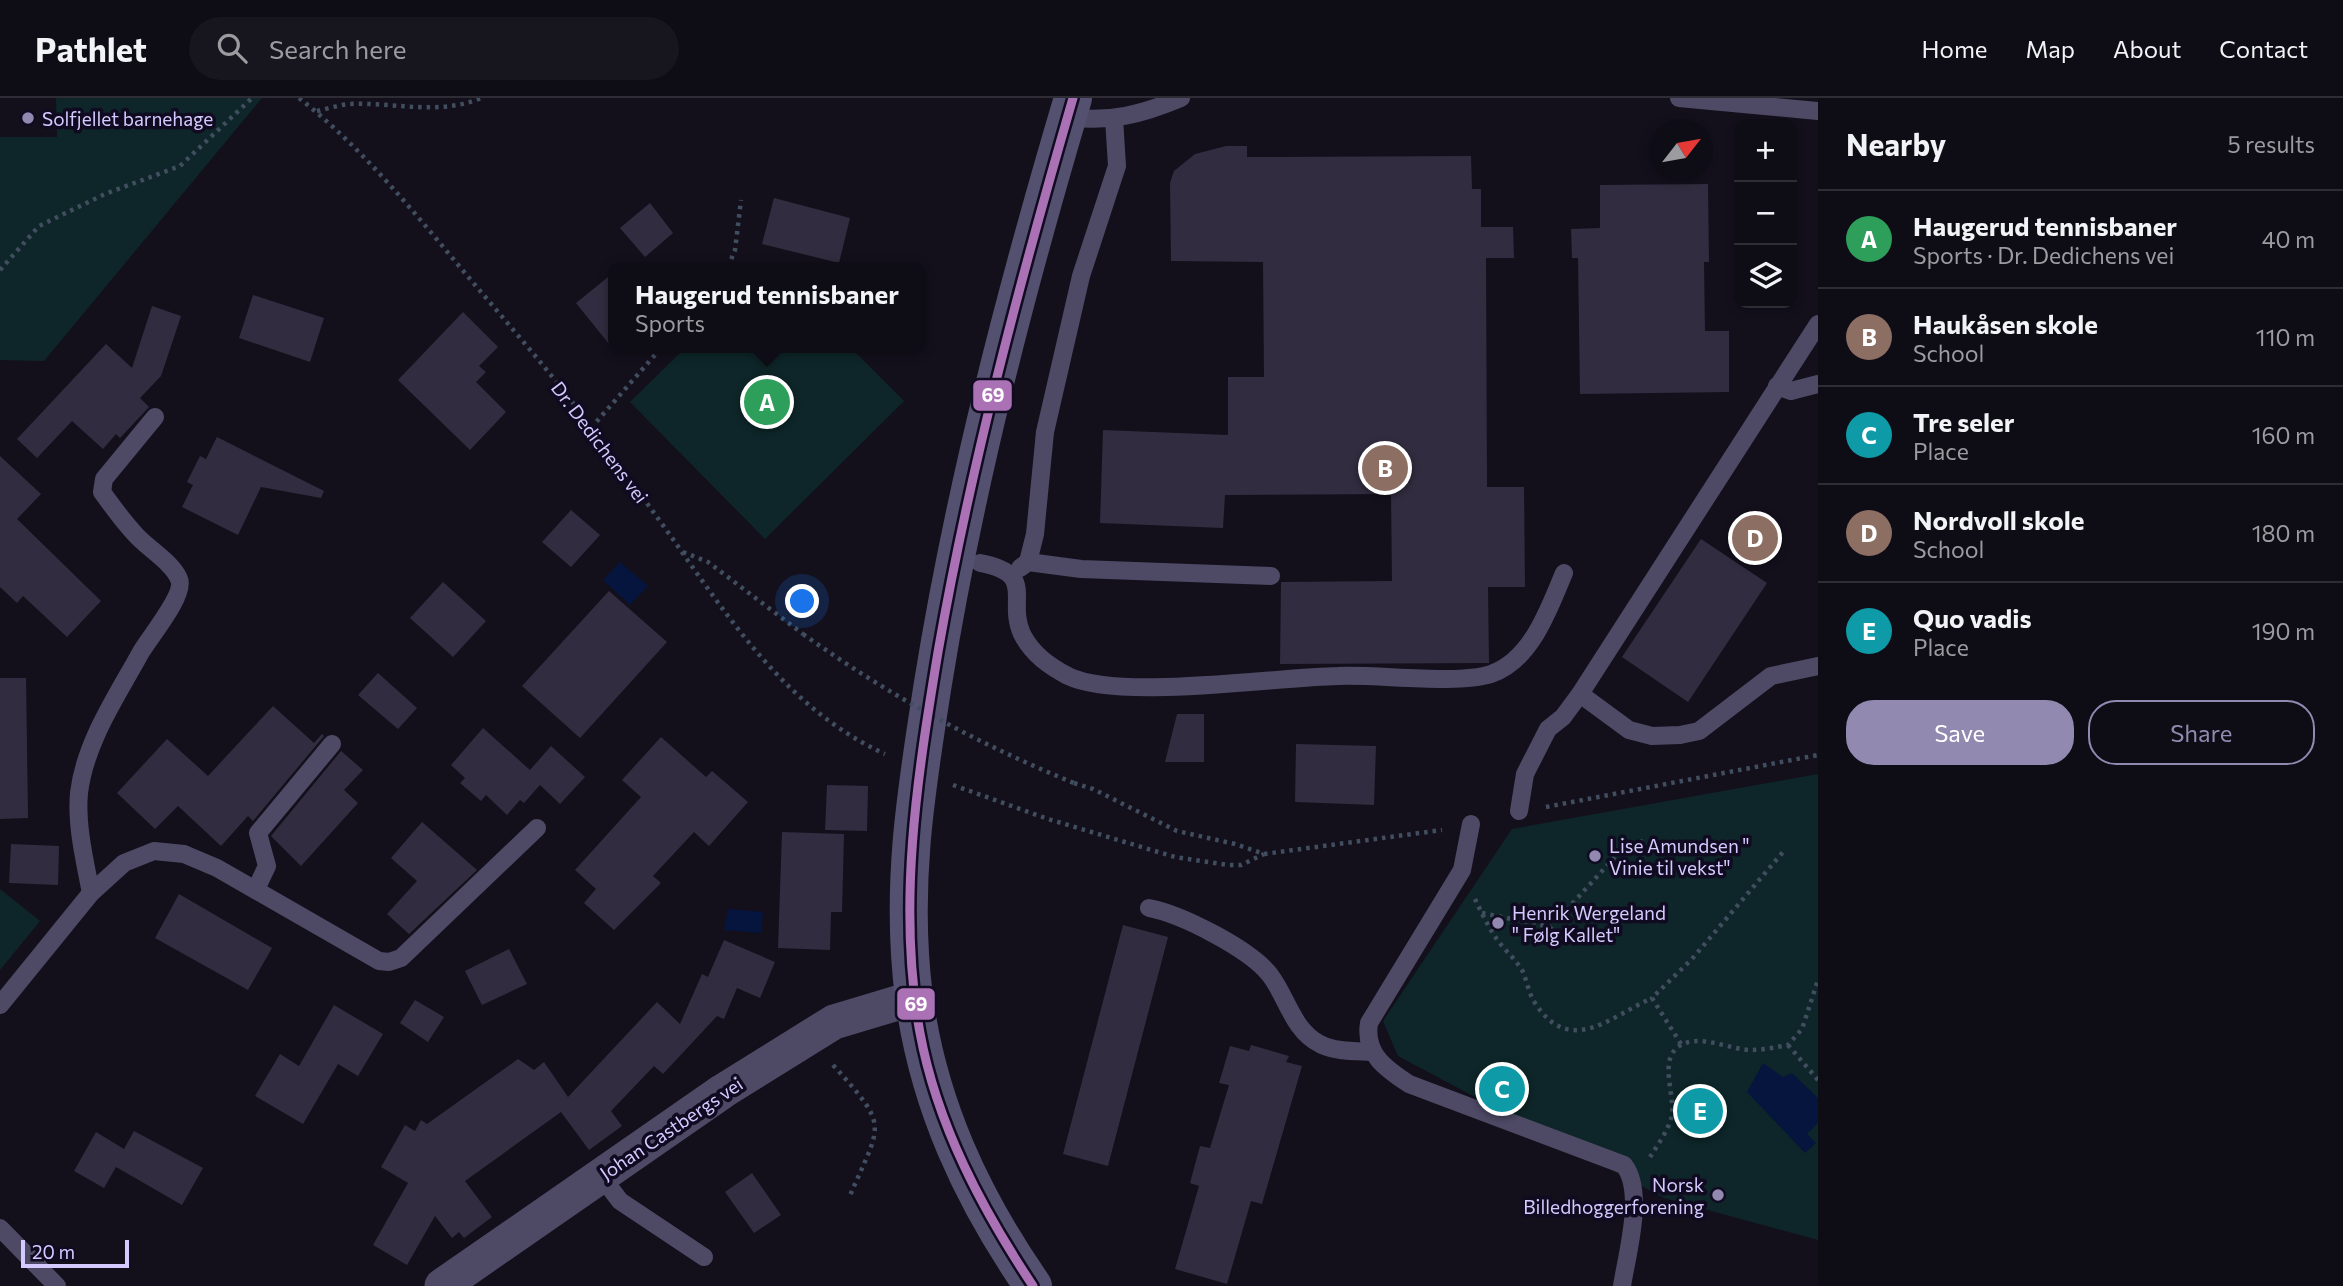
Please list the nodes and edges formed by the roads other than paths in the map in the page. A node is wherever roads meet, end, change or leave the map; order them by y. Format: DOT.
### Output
graph roads {
  1 [pos="1181,98"];
  2 [pos="1679,98"];
  3 [pos="1070,107"];
  4 [pos="1818,111"];
  5 [pos="1114,118"];
  6 [pos="1818,324"];
  7 [pos="1818,384"];
  8 [pos="1777,386"];
  9 [pos="155,417"];
  10 [pos="1028,562"];
  11 [pos="980,563"];
  12 [pos="1564,573"];
  13 [pos="1011,574"];
  14 [pos="1271,576"];
  15 [pos="1818,666"];
  16 [pos="1580,694"];
  17 [pos="332,744"];
  18 [pos="1519,811"];
  19 [pos="1471,824"];
  20 [pos="537,828"];
  21 [pos="256,890"];
  22 [pos="90,893"];
  23 [pos="1149,908"];
  24 [pos="914,998"];
  25 [pos="0,1005"];
  26 [pos="1373,1052"];
  27 [pos="601,1176"];
  28 [pos="0,1228"];
  29 [pos="704,1257"];
  30 [pos="57,1286"];
  31 [pos="442,1286"];
  32 [pos="1033,1286"];
  33 [pos="1622,1286"];
  1 -- 5 [label="lane"];
  2 -- 4 [label="lane"];
  3 -- 5 [label="lane"];
  3 -- 24 [label="street"];
  5 -- 10 [label="lane"];
  6 -- 8 [label="lane"];
  7 -- 8 [label="lane"];
  8 -- 16 [label="lane"];
  9 -- 22 [label="lane"];
  10 -- 13 [label="lane"];
  10 -- 14 [label="lane"];
  11 -- 13 [label="lane"];
  12 -- 13 [label="lane"];
  15 -- 16 [label="lane"];
  16 -- 18 [label="lane"];
  17 -- 21 [label="lane"];
  19 -- 26 [label="lane"];
  20 -- 21 [label="lane"];
  21 -- 22 [label="lane"];
  22 -- 25 [label="lane"];
  23 -- 26 [label="lane"];
  24 -- 27 [label="street, Johan Castbergs vei"];
  24 -- 32 [label="street"];
  26 -- 33 [label="lane"];
  27 -- 29 [label="lane"];
  27 -- 31 [label="street, Johan Castbergs vei"];
  28 -- 30 [label="lane"];
}
